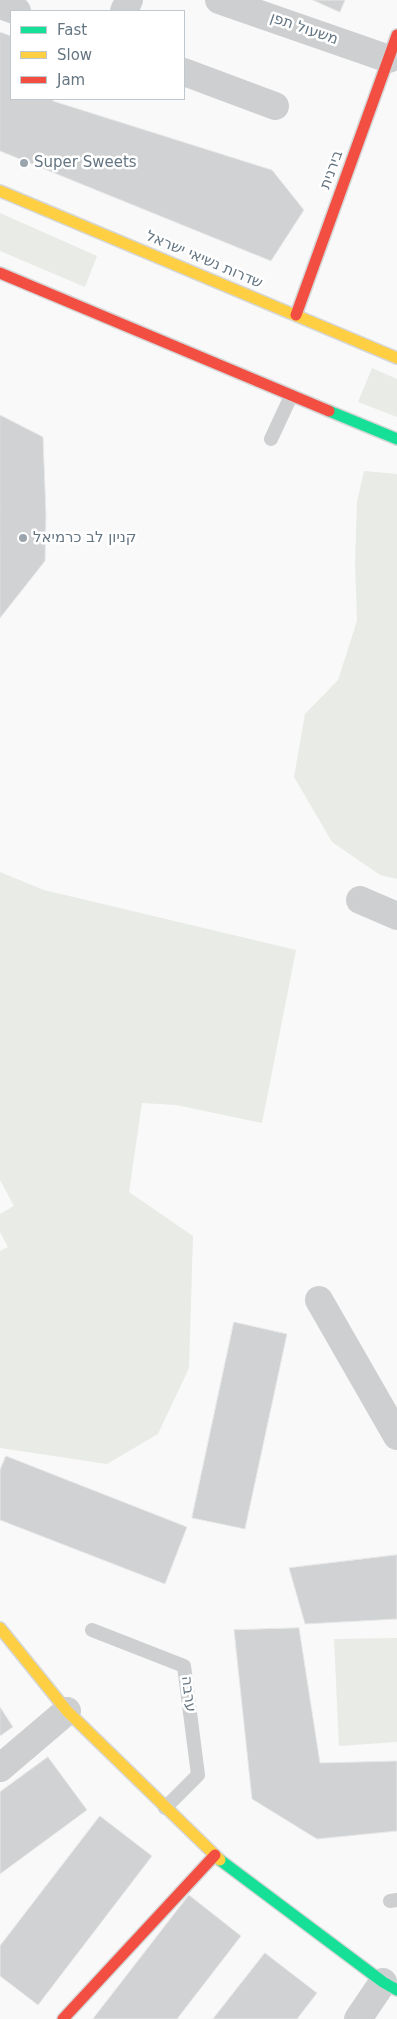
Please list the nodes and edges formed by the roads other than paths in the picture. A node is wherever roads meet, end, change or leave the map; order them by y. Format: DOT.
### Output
graph roads {
  1 [pos="219,0"];
  2 [pos="0,4"];
  3 [pos="15,10"];
  4 [pos="393,47"];
  5 [pos="185,72"];
  6 [pos="275,106"];
  7 [pos="0,191"];
  8 [pos="0,273"];
  9 [pos="296,315"];
  10 [pos="397,358"];
  11 [pos="291,396"];
  12 [pos="271,439"];
  13 [pos="397,439"];
  14 [pos="360,900"];
  15 [pos="397,916"];
  16 [pos="319,1300"];
  17 [pos="397,1436"];
  18 [pos="0,1628"];
  19 [pos="92,1630"];
  20 [pos="68,1711"];
  21 [pos="0,1768"];
  22 [pos="165,1808"];
  23 [pos="215,1855"];
  24 [pos="390,1986"];
  25 [pos="63,2019"];
  26 [pos="358,2019"];
  1 -- 4 [label="street, משעול תפן"];
  2 -- 3 [label="street"];
  4 -- 9 [label="street, בירנית"];
  5 -- 6 [label="street"];
  7 -- 9 [label="street, שדרות נשיאי ישראל"];
  8 -- 11 [label="street"];
  9 -- 10 [label="street, שדרות נשיאי ישראל"];
  11 -- 12 [label="lane"];
  11 -- 13 [label="street"];
  14 -- 15 [label="street"];
  16 -- 17 [label="street"];
  18 -- 20 [label="street"];
  19 -- 22 [label="lane, ערבה"];
  20 -- 21 [label="street"];
  20 -- 22 [label="street"];
  22 -- 23 [label="street"];
  23 -- 24 [label="street"];
  23 -- 25 [label="street"];
  24 -- 26 [label="street"];
}
